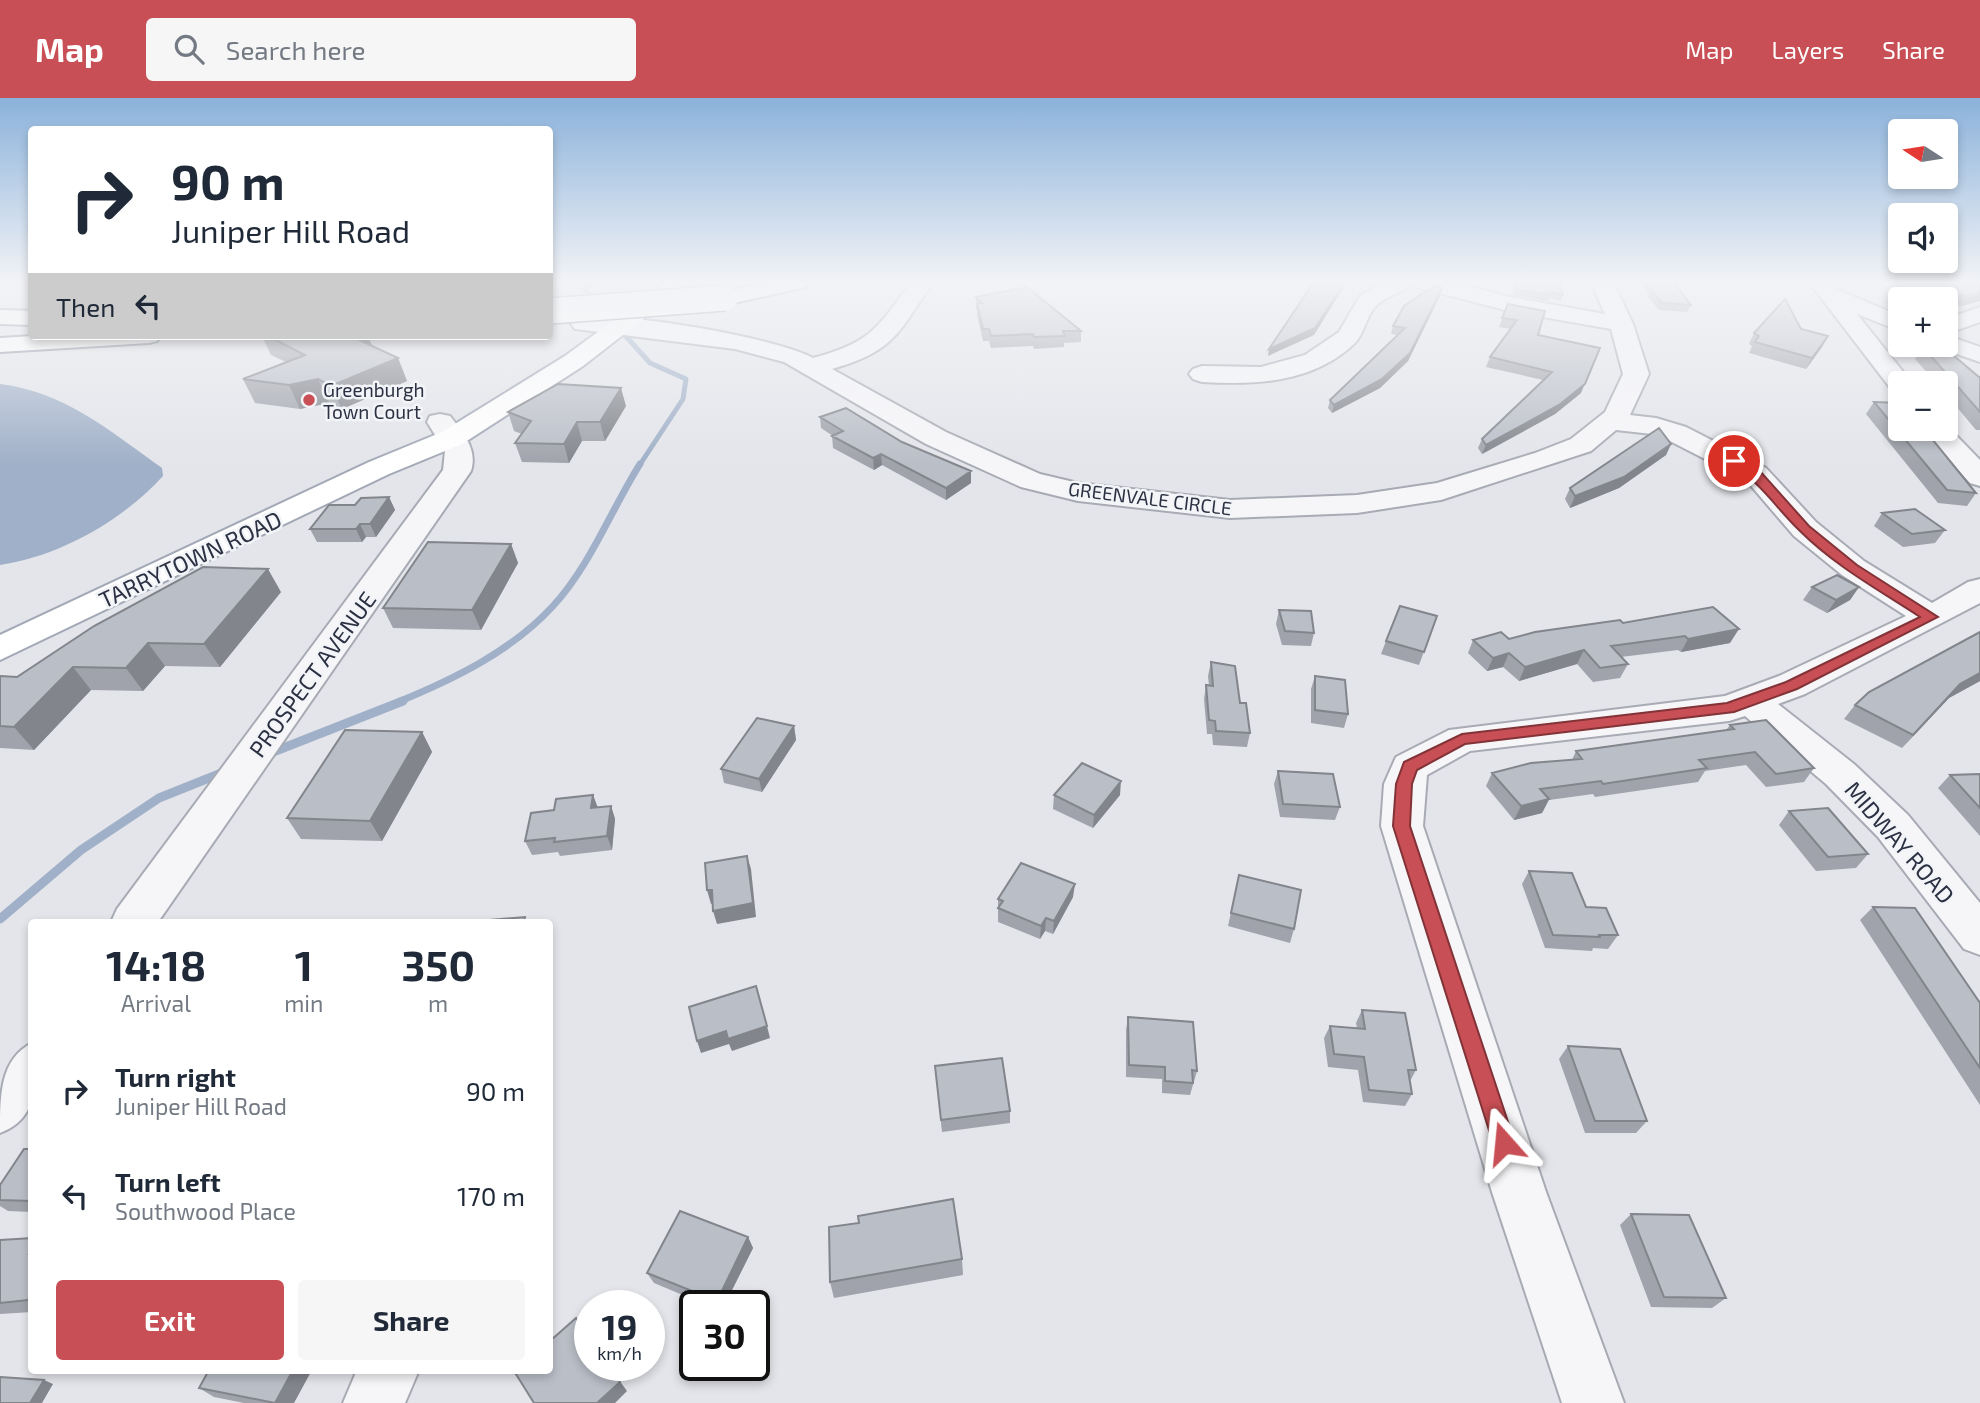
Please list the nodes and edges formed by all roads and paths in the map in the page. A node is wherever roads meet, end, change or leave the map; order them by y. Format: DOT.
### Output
graph roads {
  1 [pos="35,343"];
  2 [pos="559,343"];
  3 [pos="600,343"];
  4 [pos="732,343"];
  5 [pos="874,343"];
  6 [pos="1340,343"];
  7 [pos="1627,343"];
  8 [pos="1868,343"];
  9 [pos="0,345"];
  10 [pos="1958,347"];
  11 [pos="1980,355"];
  12 [pos="813,366"];
  13 [pos="1890,371"];
  14 [pos="1202,374"];
  15 [pos="1610,421"];
  16 [pos="446,430"];
  17 [pos="1946,441"];
  18 [pos="1980,477"];
  19 [pos="1977,594"];
  20 [pos="1931,617"];
  21 [pos="0,649"];
  22 [pos="1749,701"];
  23 [pos="135,919"];
  24 [pos="1980,936"];
  25 [pos="28,1070"];
  26 [pos="0,1109"];
  27 [pos="387,1374"];
  28 [pos="374,1403"];
  29 [pos="1593,1403"];
  1 -- 9 [label="main road"];
  2 -- 16 [label="main road, TARRYTOWN ROAD"];
  3 -- 16 [label="main road, TARRYTOWN ROAD"];
  4 -- 12 [label="street, GREENVALE CIRCLE"];
  5 -- 12 [label="street"];
  6 -- 14 [label="street"];
  7 -- 15 [label="street, GREENVALE CIRCLE"];
  8 -- 13 [label="street"];
  10 -- 11 [label="street"];
  12 -- 15 [label="street, GREENVALE CIRCLE"];
  15 -- 20 [label="street"];
  16 -- 21 [label="main road, TARRYTOWN ROAD"];
  16 -- 23 [label="street, PROSPECT AVENUE"];
  17 -- 18 [label="street"];
  19 -- 20 [label="street"];
  20 -- 22 [label="street"];
  22 -- 24 [label="street, MIDWAY ROAD"];
  22 -- 29 [label="street"];
  25 -- 26 [label="street"];
  27 -- 28 [label="street"];
}
